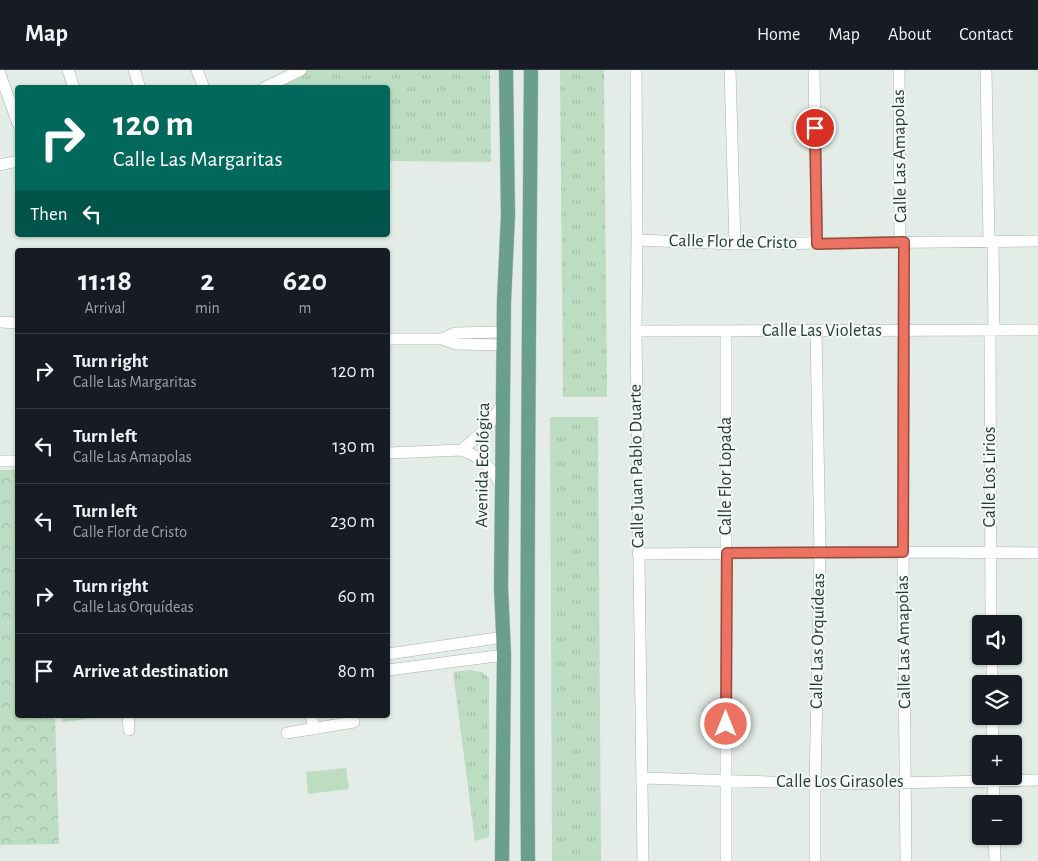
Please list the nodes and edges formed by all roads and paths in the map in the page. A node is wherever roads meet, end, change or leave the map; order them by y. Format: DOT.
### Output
graph roads {
  1 [pos="68,70"];
  2 [pos="134,70"];
  3 [pos="198,70"];
  4 [pos="301,70"];
  5 [pos="506,70"];
  6 [pos="531,70"];
  7 [pos="636,70"];
  8 [pos="730,70"];
  9 [pos="814,70"];
  10 [pos="899,70"];
  11 [pos="986,70"];
  12 [pos="0,74"];
  13 [pos="73,85"];
  14 [pos="139,85"];
  15 [pos="203,85"];
  16 [pos="270,85"];
  17 [pos="3,93"];
  18 [pos="15,118"];
  19 [pos="15,162"];
  20 [pos="0,165"];
  21 [pos="637,240"];
  22 [pos="991,241"];
  23 [pos="1038,241"];
  24 [pos="902,242"];
  25 [pos="735,244"];
  26 [pos="817,244"];
  27 [pos="0,322"];
  28 [pos="15,323"];
  29 [pos="1038,330"];
  30 [pos="636,331"];
  31 [pos="726,331"];
  32 [pos="816,331"];
  33 [pos="903,331"];
  34 [pos="992,331"];
  35 [pos="503,338"];
  36 [pos="390,340"];
  37 [pos="503,403"];
  38 [pos="462,450"];
  39 [pos="390,453"];
  40 [pos="0,461"];
  41 [pos="15,461"];
  42 [pos="502,487"];
  43 [pos="820,552"];
  44 [pos="903,552"];
  45 [pos="991,552"];
  46 [pos="727,553"];
  47 [pos="1038,553"];
  48 [pos="638,554"];
  49 [pos="991,615"];
  50 [pos="504,637"];
  51 [pos="390,654"];
  52 [pos="504,655"];
  53 [pos="390,670"];
  54 [pos="128,718"];
  55 [pos="354,722"];
  56 [pos="321,723"];
  57 [pos="129,730"];
  58 [pos="288,733"];
  59 [pos="642,778"];
  60 [pos="972,779"];
  61 [pos="1022,779"];
  62 [pos="725,780"];
  63 [pos="1038,780"];
  64 [pos="815,783"];
  65 [pos="906,783"];
  66 [pos="994,845"];
  67 [pos="502,861"];
  68 [pos="528,861"];
  69 [pos="643,861"];
  70 [pos="726,861"];
  71 [pos="815,861"];
  72 [pos="906,861"];
  73 [pos="994,861"];
  1 -- 13 [label="street"];
  2 -- 14 [label="street"];
  3 -- 15 [label="street"];
  4 -- 16 [label="street"];
  5 -- 35 [label="main road, Avenida Ecológica"];
  6 -- 68 [label="main road"];
  7 -- 21 [label="street, Calle Juan Pablo Duarte"];
  8 -- 25 [label="street"];
  9 -- 26 [label="street"];
  10 -- 24 [label="street, Calle Las Amapolas"];
  11 -- 22 [label="street"];
  12 -- 17 [label="street"];
  17 -- 18 [label="street"];
  19 -- 20 [label="street"];
  21 -- 25 [label="street, Calle Flor de Cristo"];
  21 -- 30 [label="street, Calle Juan Pablo Duarte"];
  22 -- 23 [label="street, Calle Flor de Cristo"];
  22 -- 24 [label="street, Calle Flor de Cristo"];
  22 -- 34 [label="street, Calle Los Lirios"];
  24 -- 26 [label="street, Calle Flor de Cristo"];
  24 -- 33 [label="street, Calle Las Amapolas"];
  25 -- 26 [label="street, Calle Flor de Cristo"];
  27 -- 28 [label="street"];
  29 -- 34 [label="street, Calle Las Violetas"];
  30 -- 31 [label="street, Calle Las Violetas"];
  30 -- 48 [label="street, Calle Juan Pablo Duarte"];
  31 -- 32 [label="street, Calle Las Violetas"];
  31 -- 46 [label="street, Calle Flor Lopada"];
  32 -- 33 [label="street, Calle Las Violetas"];
  32 -- 43 [label="street, Calle Las Orquídeas"];
  33 -- 34 [label="street, Calle Las Violetas"];
  33 -- 44 [label="street, Calle Las Amapolas"];
  34 -- 45 [label="street, Calle Los Lirios"];
  35 -- 36 [label="street"];
  35 -- 37 [label="main road, Avenida Ecológica"];
  37 -- 38 [label="street"];
  37 -- 42 [label="main road, Avenida Ecológica"];
  38 -- 39 [label="street"];
  38 -- 42 [label="street"];
  40 -- 41 [label="street"];
  42 -- 50 [label="main road, Avenida Ecológica"];
  43 -- 44 [label="street"];
  43 -- 46 [label="street"];
  43 -- 64 [label="street, Calle Las Orquídeas"];
  44 -- 45 [label="street"];
  44 -- 65 [label="street, Calle Las Amapolas"];
  45 -- 47 [label="street"];
  45 -- 49 [label="street, Calle Los Lirios"];
  46 -- 48 [label="street"];
  46 -- 62 [label="street, Calle Flor Lopada"];
  48 -- 59 [label="street, Calle Juan Pablo Duarte"];
  50 -- 51 [label="street"];
  50 -- 52 [label="main road, Avenida Ecológica"];
  52 -- 53 [label="street"];
  52 -- 67 [label="main road, Avenida Ecológica"];
  54 -- 57 [label="street"];
  55 -- 56 [label="street"];
  56 -- 58 [label="street"];
  59 -- 62 [label="street, Calle Los Girasoles"];
  59 -- 69 [label="street, Calle Juan Pablo Duarte"];
  60 -- 65 [label="street, Calle Los Girasoles"];
  61 -- 63 [label="street, Calle Los Girasoles"];
  62 -- 64 [label="street, Calle Los Girasoles"];
  62 -- 70 [label="street, Calle Flor Lopada"];
  64 -- 65 [label="street, Calle Los Girasoles"];
  64 -- 71 [label="street, Calle Las Orquídeas"];
  65 -- 72 [label="street, Calle Las Amapolas"];
  66 -- 73 [label="street"];
}
